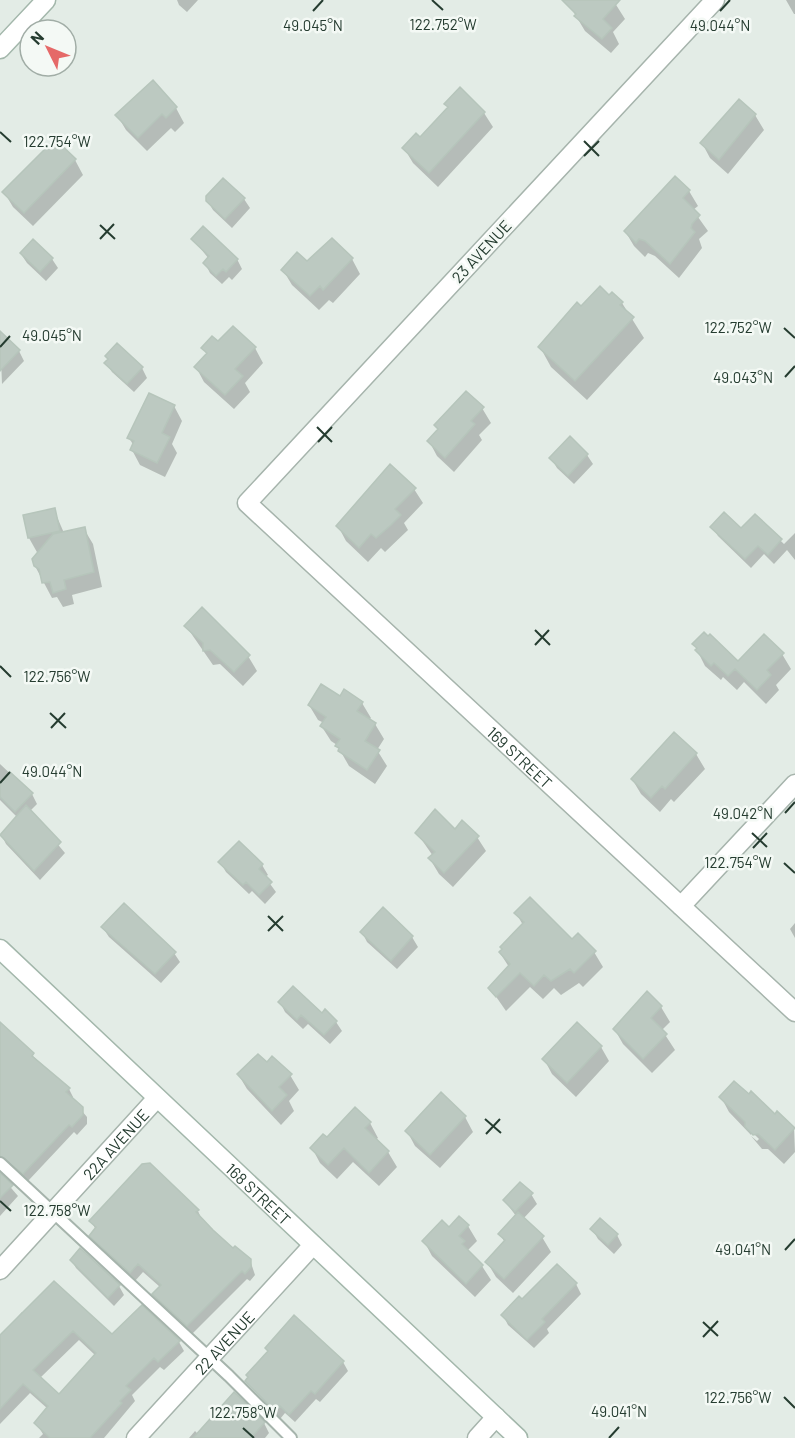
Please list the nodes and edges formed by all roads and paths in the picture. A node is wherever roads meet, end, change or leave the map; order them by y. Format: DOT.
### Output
graph roads {
  1 [pos="46,0"];
  2 [pos="715,0"];
  3 [pos="0,49"];
  4 [pos="247,503"];
  5 [pos="795,784"];
  6 [pos="681,906"];
  7 [pos="0,949"];
  8 [pos="795,1012"];
  9 [pos="157,1098"];
  10 [pos="0,1163"];
  11 [pos="53,1212"];
  12 [pos="313,1245"];
  13 [pos="0,1270"];
  14 [pos="209,1358"];
  15 [pos="496,1417"];
  16 [pos="136,1438"];
  17 [pos="291,1438"];
  18 [pos="477,1438"];
  19 [pos="518,1438"];
  1 -- 3 [label="street"];
  2 -- 4 [label="street, 23 AVENUE"];
  4 -- 6 [label="street, 169 STREET"];
  5 -- 6 [label="street"];
  6 -- 8 [label="street, 169 STREET"];
  7 -- 9 [label="street, 168 STREET"];
  9 -- 11 [label="street, 22A AVENUE"];
  9 -- 12 [label="street, 168 STREET"];
  10 -- 11 [label="lane"];
  11 -- 13 [label="street, 22A AVENUE"];
  11 -- 14 [label="lane"];
  12 -- 14 [label="street, 22 AVENUE"];
  12 -- 15 [label="street, 168 STREET"];
  14 -- 16 [label="street, 22 AVENUE"];
  14 -- 17 [label="lane"];
  15 -- 18 [label="street"];
  15 -- 19 [label="street, 168 STREET"];
}
